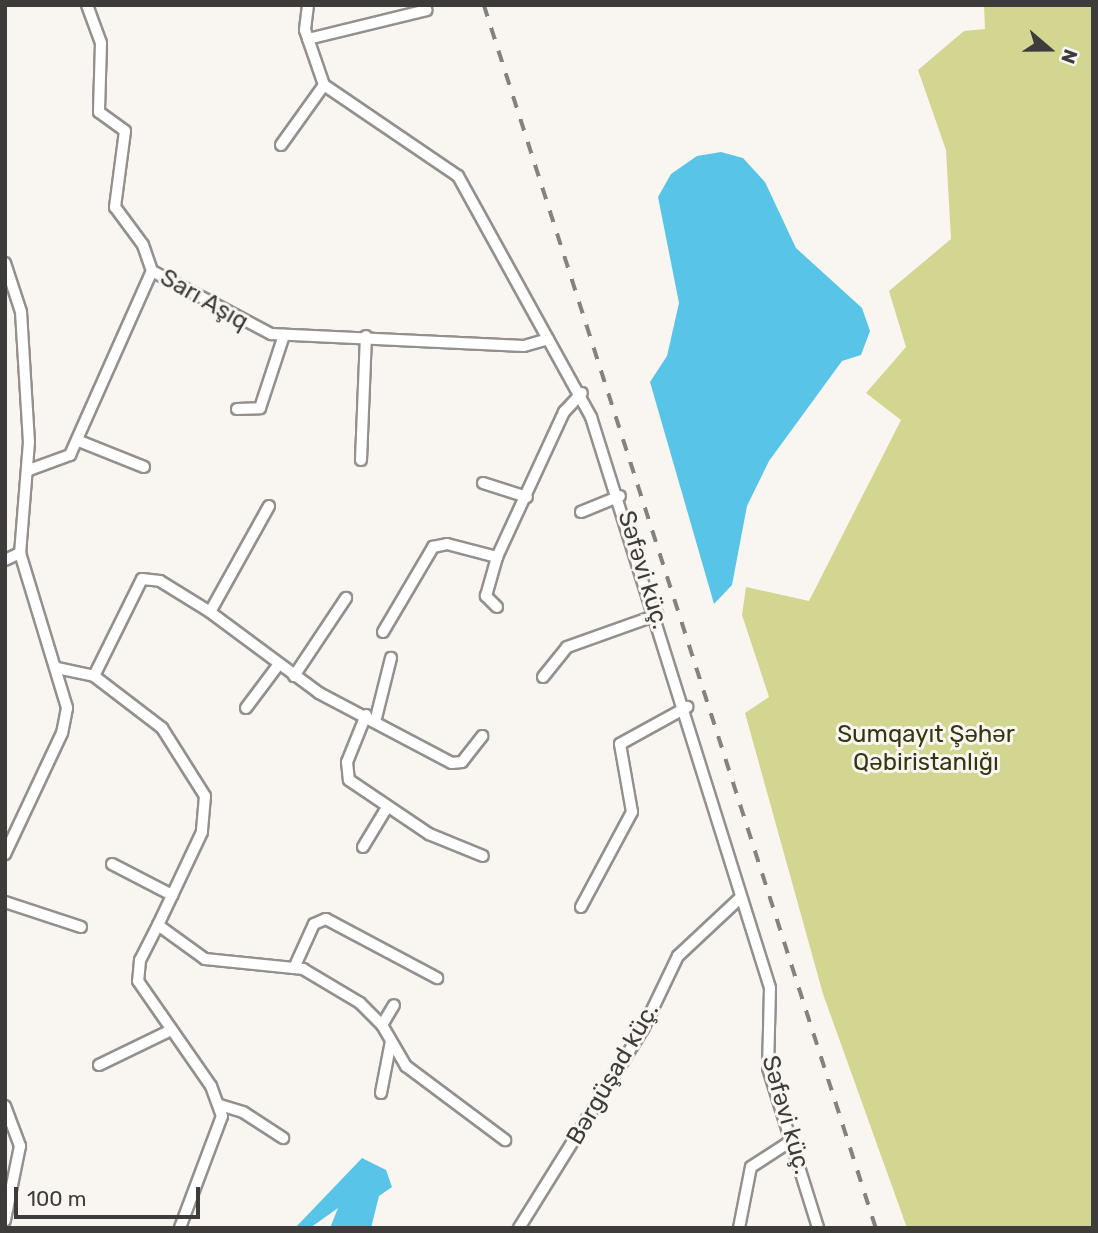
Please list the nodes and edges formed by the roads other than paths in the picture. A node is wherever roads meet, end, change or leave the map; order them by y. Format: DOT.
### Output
graph roads {
  1 [pos="87,5"];
  2 [pos="308,5"];
  3 [pos="426,10"];
  4 [pos="308,39"];
  5 [pos="324,85"];
  6 [pos="281,145"];
  7 [pos="5,263"];
  8 [pos="152,271"];
  9 [pos="16,286"];
  10 [pos="5,293"];
  11 [pos="284,335"];
  12 [pos="366,336"];
  13 [pos="548,338"];
  14 [pos="582,393"];
  15 [pos="237,409"];
  16 [pos="79,441"];
  17 [pos="361,460"];
  18 [pos="144,467"];
  19 [pos="29,470"];
  20 [pos="484,483"];
  21 [pos="620,496"];
  22 [pos="527,497"];
  23 [pos="269,506"];
  24 [pos="581,512"];
  25 [pos="20,553"];
  26 [pos="497,557"];
  27 [pos="5,560"];
  28 [pos="346,598"];
  29 [pos="497,607"];
  30 [pos="210,612"];
  31 [pos="657,615"];
  32 [pos="383,632"];
  33 [pos="391,658"];
  34 [pos="279,664"];
  35 [pos="57,668"];
  36 [pos="94,676"];
  37 [pos="294,676"];
  38 [pos="543,677"];
  39 [pos="687,707"];
  40 [pos="246,708"];
  41 [pos="371,717"];
  42 [pos="482,736"];
  43 [pos="386,809"];
  44 [pos="363,847"];
  45 [pos="5,854"];
  46 [pos="483,856"];
  47 [pos="112,864"];
  48 [pos="172,895"];
  49 [pos="741,897"];
  50 [pos="5,902"];
  51 [pos="581,906"];
  52 [pos="158,925"];
  53 [pos="81,927"];
  54 [pos="294,968"];
  55 [pos="437,978"];
  56 [pos="394,1005"];
  57 [pos="382,1025"];
  58 [pos="169,1031"];
  59 [pos="391,1041"];
  60 [pos="99,1065"];
  61 [pos="381,1093"];
  62 [pos="220,1105"];
  63 [pos="5,1106"];
  64 [pos="283,1138"];
  65 [pos="505,1140"];
  66 [pos="791,1141"];
  67 [pos="5,1165"];
  68 [pos="18,1169"];
  69 [pos="5,1220"];
  70 [pos="180,1228"];
  71 [pos="519,1228"];
  72 [pos="739,1228"];
  73 [pos="818,1228"];
  1 -- 8 [label="street, Sarı Aşıq"];
  2 -- 4 [label="street"];
  3 -- 4 [label="street"];
  4 -- 5 [label="street"];
  5 -- 6 [label="street"];
  5 -- 13 [label="street, Səfəvi küç."];
  7 -- 9 [label="street"];
  8 -- 11 [label="street, Sarı Aşıq"];
  8 -- 16 [label="street"];
  9 -- 10 [label="street"];
  9 -- 19 [label="street"];
  11 -- 12 [label="street, Sarı Aşıq"];
  11 -- 15 [label="street"];
  12 -- 13 [label="street, Sarı Aşıq"];
  12 -- 17 [label="street"];
  13 -- 14 [label="street, Səfəvi küç."];
  14 -- 21 [label="street, Səfəvi küç."];
  14 -- 22 [label="street"];
  16 -- 18 [label="street"];
  16 -- 19 [label="street"];
  19 -- 25 [label="street"];
  20 -- 22 [label="street"];
  21 -- 24 [label="street"];
  21 -- 31 [label="street, Səfəvi küç."];
  22 -- 26 [label="street"];
  23 -- 30 [label="street"];
  25 -- 27 [label="street"];
  25 -- 35 [label="street"];
  26 -- 29 [label="street"];
  26 -- 32 [label="street"];
  28 -- 37 [label="street"];
  30 -- 34 [label="street"];
  30 -- 36 [label="street"];
  31 -- 38 [label="street"];
  31 -- 39 [label="street, Səfəvi küç."];
  33 -- 41 [label="street"];
  34 -- 37 [label="street"];
  34 -- 40 [label="street"];
  35 -- 36 [label="street"];
  35 -- 45 [label="street"];
  36 -- 48 [label="street"];
  37 -- 41 [label="street"];
  39 -- 49 [label="street, Səfəvi küç."];
  39 -- 51 [label="street"];
  41 -- 42 [label="street"];
  41 -- 43 [label="street"];
  43 -- 44 [label="street"];
  43 -- 46 [label="street"];
  47 -- 48 [label="street"];
  48 -- 52 [label="street"];
  49 -- 66 [label="street, Səfəvi küç."];
  49 -- 71 [label="street, Bərgüşad küç."];
  50 -- 53 [label="street"];
  52 -- 54 [label="street"];
  52 -- 58 [label="street"];
  54 -- 55 [label="street"];
  54 -- 57 [label="street"];
  56 -- 57 [label="street"];
  57 -- 59 [label="street"];
  58 -- 60 [label="street"];
  58 -- 62 [label="street"];
  59 -- 61 [label="street"];
  59 -- 65 [label="street"];
  62 -- 64 [label="street"];
  62 -- 70 [label="street"];
  63 -- 68 [label="street"];
  66 -- 72 [label="street"];
  66 -- 73 [label="street, Səfəvi küç."];
  67 -- 68 [label="street"];
  68 -- 69 [label="street"];
}
